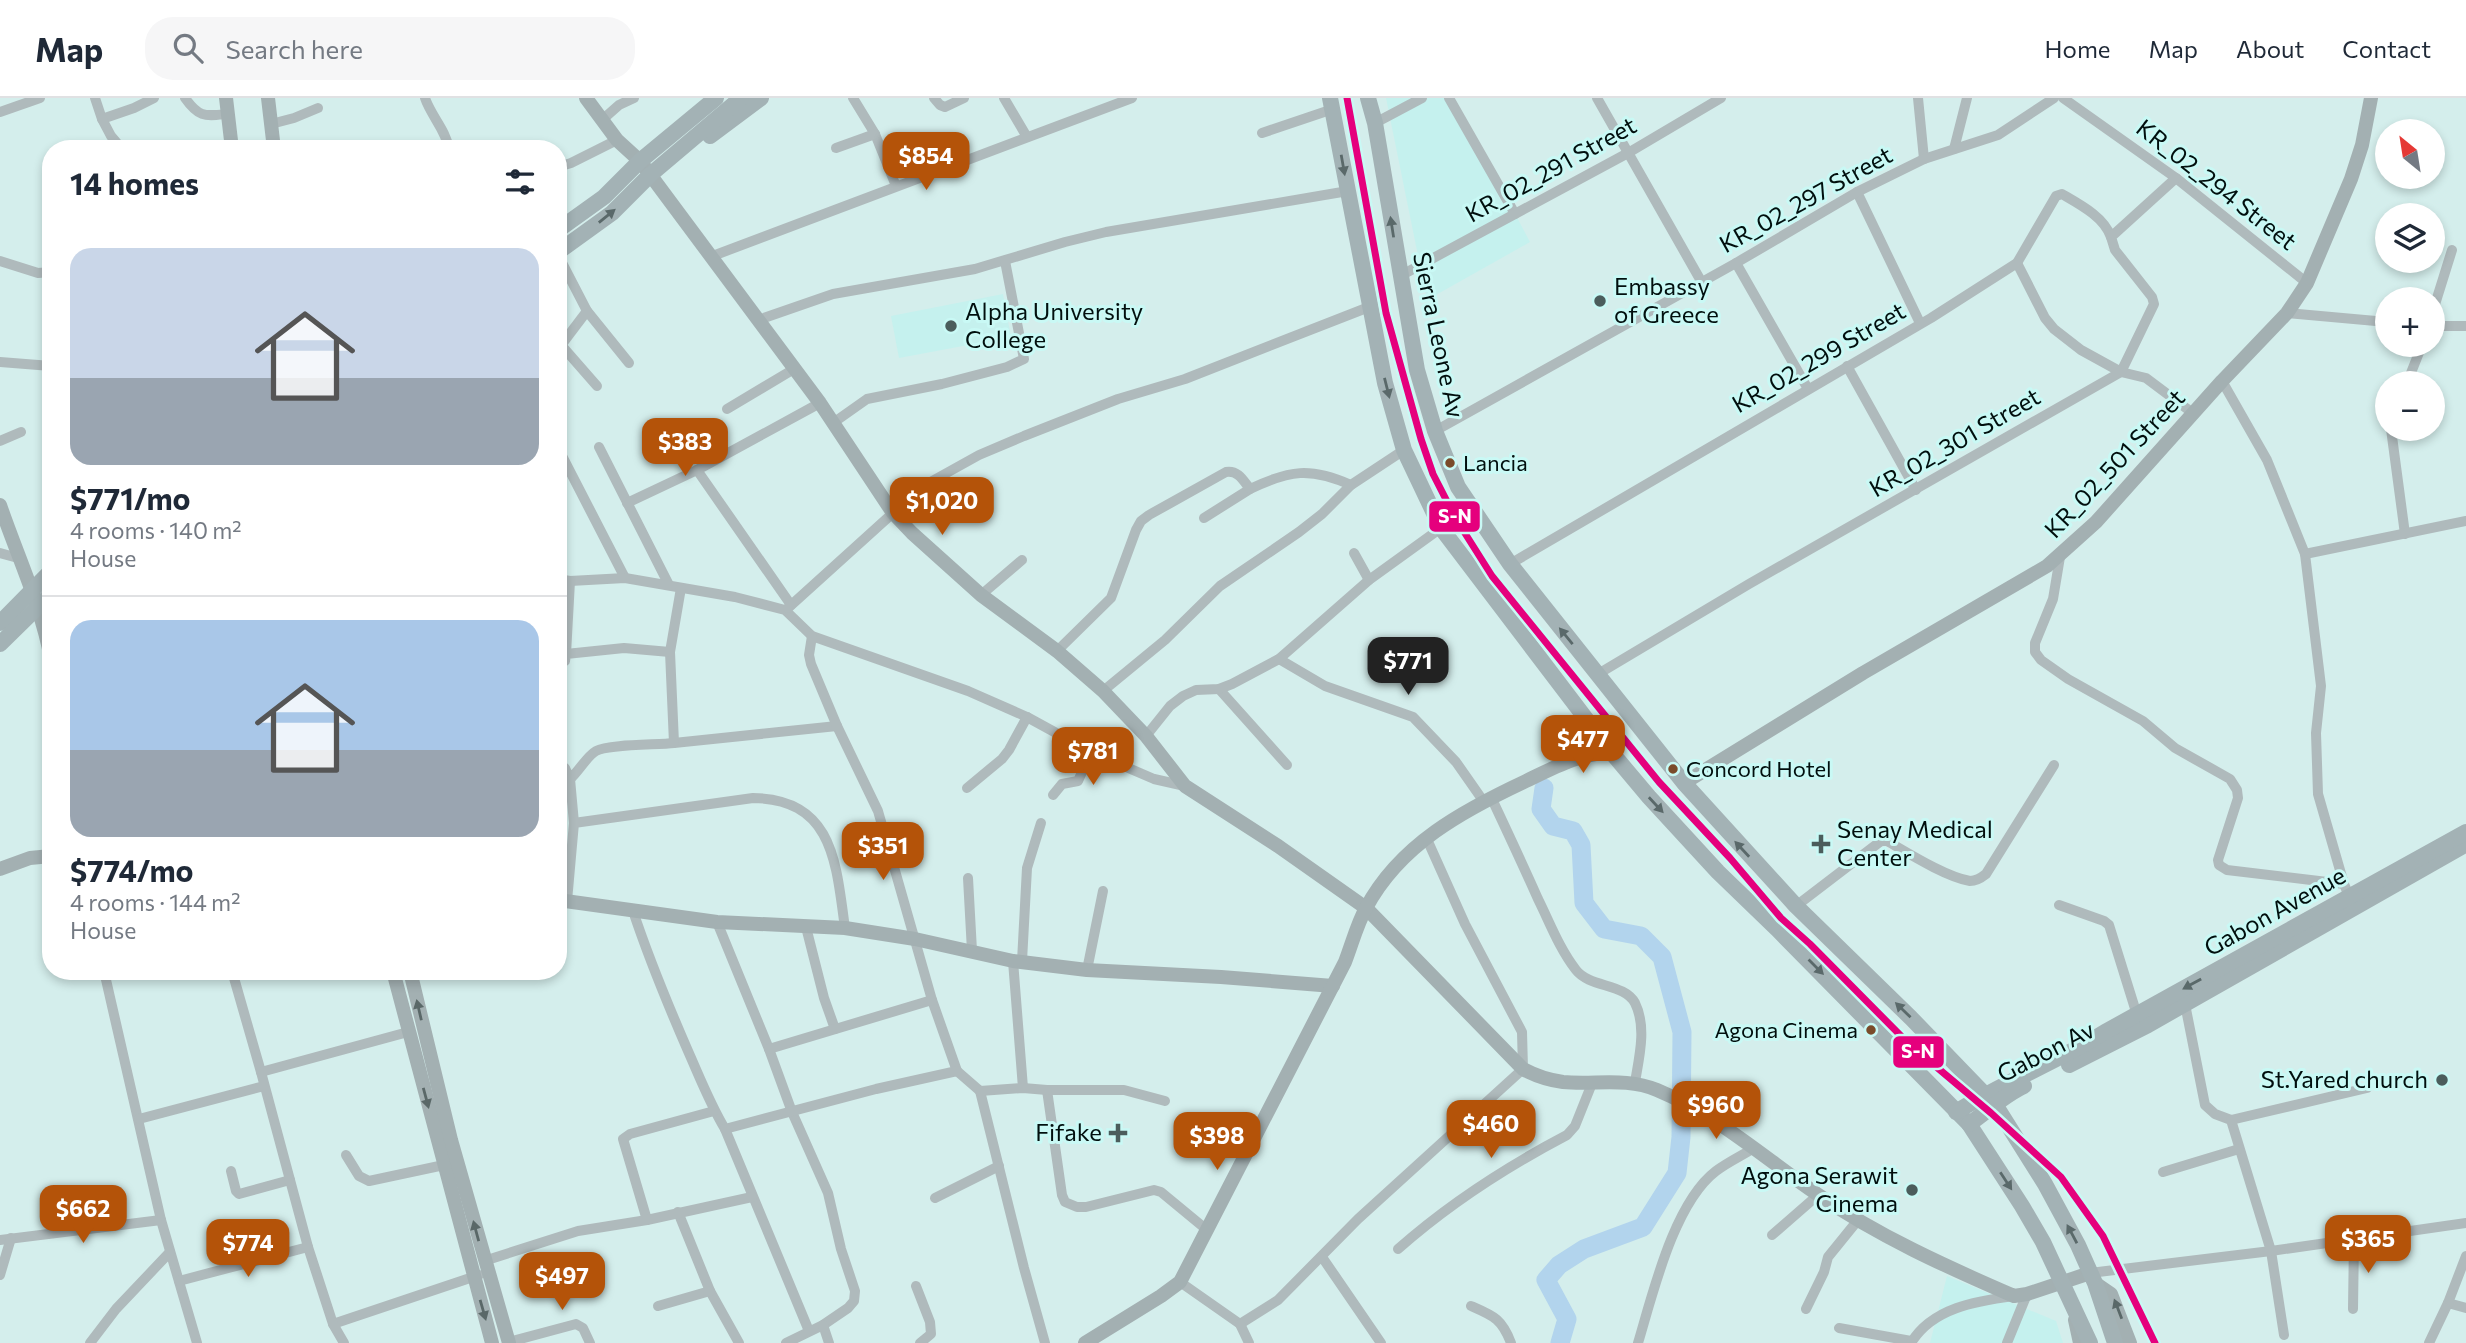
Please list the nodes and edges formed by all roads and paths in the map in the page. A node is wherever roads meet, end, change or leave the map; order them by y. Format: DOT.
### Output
graph roads {
  1 [pos="40,98"];
  2 [pos="95,98"];
  3 [pos="154,98"];
  4 [pos="185,98"];
  5 [pos="226,98"];
  6 [pos="268,98"];
  7 [pos="425,98"];
  8 [pos="586,98"];
  9 [pos="634,98"];
  10 [pos="701,98"];
  11 [pos="716,98"];
  12 [pos="741,98"];
  13 [pos="761,98"];
  14 [pos="853,98"];
  15 [pos="934,98"];
  16 [pos="964,98"];
  17 [pos="1004,98"];
  18 [pos="1132,98"];
  19 [pos="1368,98"];
  20 [pos="1422,98"];
  21 [pos="1449,98"];
  22 [pos="1597,98"];
  23 [pos="1721,98"];
  24 [pos="1918,98"];
  25 [pos="1968,98"];
  26 [pos="2054,98"];
  27 [pos="2063,98"];
  28 [pos="2371,98"];
  29 [pos="1331,104"];
  30 [pos="318,107"];
  31 [pos="0,112"];
  32 [pos="228,114"];
  33 [pos="102,118"];
  34 [pos="602,120"];
  35 [pos="683,123"];
  36 [pos="1375,123"];
  37 [pos="271,124"];
  38 [pos="1262,133"];
  39 [pos="875,134"];
  40 [pos="1027,137"];
  41 [pos="114,140"];
  42 [pos="231,140"];
  43 [pos="273,140"];
  44 [pos="448,140"];
  45 [pos="617,140"];
  46 [pos="688,144"];
  47 [pos="836,148"];
  48 [pos="1954,149"];
  49 [pos="1628,153"];
  50 [pos="1924,159"];
  51 [pos="640,161"];
  52 [pos="567,164"];
  53 [pos="650,175"];
  54 [pos="2176,178"];
  55 [pos="897,187"];
  56 [pos="1348,191"];
  57 [pos="1857,192"];
  58 [pos="1515,214"];
  59 [pos="567,224"];
  60 [pos="2111,237"];
  61 [pos="567,246"];
  62 [pos="2452,250"];
  63 [pos="710,257"];
  64 [pos="0,261"];
  65 [pos="1005,261"];
  66 [pos="1736,263"];
  67 [pos="2017,263"];
  68 [pos="567,271"];
  69 [pos="42,273"];
  70 [pos="1400,276"];
  71 [pos="1701,281"];
  72 [pos="2307,283"];
  73 [pos="2440,287"];
  74 [pos="1370,307"];
  75 [pos="587,311"];
  76 [pos="2287,313"];
  77 [pos="758,320"];
  78 [pos="2375,321"];
  79 [pos="1920,324"];
  80 [pos="2445,326"];
  81 [pos="2466,326"];
  82 [pos="567,338"];
  83 [pos="567,355"];
  84 [pos="0,362"];
  85 [pos="629,363"];
  86 [pos="42,365"];
  87 [pos="1847,366"];
  88 [pos="794,369"];
  89 [pos="2121,372"];
  90 [pos="2222,381"];
  91 [pos="597,386"];
  92 [pos="1808,389"];
  93 [pos="820,403"];
  94 [pos="727,409"];
  95 [pos="2194,415"];
  96 [pos="833,423"];
  97 [pos="1435,431"];
  98 [pos="21,432"];
  99 [pos="0,440"];
  100 [pos="2392,441"];
  101 [pos="599,447"];
  102 [pos="1404,450"];
  103 [pos="567,465"];
  104 [pos="697,470"];
  105 [pos="1351,485"];
  106 [pos="1250,489"];
  107 [pos="1916,490"];
  108 [pos="627,503"];
  109 [pos="0,505"];
  110 [pos="891,509"];
  111 [pos="1204,518"];
  112 [pos="2466,521"];
  113 [pos="1441,528"];
  114 [pos="2404,534"];
  115 [pos="0,553"];
  116 [pos="1354,553"];
  117 [pos="2305,554"];
  118 [pos="2060,557"];
  119 [pos="18,558"];
  120 [pos="1022,560"];
  121 [pos="1510,564"];
  122 [pos="625,578"];
  123 [pos="567,580"];
  124 [pos="1369,580"];
  125 [pos="42,581"];
  126 [pos="570,581"];
  127 [pos="669,585"];
  128 [pos="681,588"];
  129 [pos="32,593"];
  130 [pos="981,595"];
  131 [pos="42,604"];
  132 [pos="788,608"];
  133 [pos="37,610"];
  134 [pos="0,623"];
  135 [pos="42,623"];
  136 [pos="567,636"];
  137 [pos="812,636"];
  138 [pos="0,644"];
  139 [pos="1057,651"];
  140 [pos="670,652"];
  141 [pos="567,654"];
  142 [pos="1279,659"];
  143 [pos="1598,674"];
  144 [pos="1219,689"];
  145 [pos="1103,691"];
  146 [pos="1027,717"];
  147 [pos="836,726"];
  148 [pos="1595,730"];
  149 [pos="1146,736"];
  150 [pos="674,743"];
  151 [pos="1091,752"];
  152 [pos="1612,753"];
  153 [pos="1287,765"];
  154 [pos="2054,765"];
  155 [pos="1550,770"];
  156 [pos="567,772"];
  157 [pos="570,779"];
  158 [pos="1684,783"];
  159 [pos="1185,786"];
  160 [pos="967,788"];
  161 [pos="1053,795"];
  162 [pos="1487,799"];
  163 [pos="574,823"];
  164 [pos="1041,823"];
  165 [pos="2466,832"];
  166 [pos="1426,837"];
  167 [pos="2466,844"];
  168 [pos="42,857"];
  169 [pos="0,869"];
  170 [pos="567,872"];
  171 [pos="968,878"];
  172 [pos="1103,891"];
  173 [pos="2349,896"];
  174 [pos="567,901"];
  175 [pos="2059,905"];
  176 [pos="1796,906"];
  177 [pos="1366,908"];
  178 [pos="633,911"];
  179 [pos="717,922"];
  180 [pos="806,927"];
  181 [pos="845,928"];
  182 [pos="915,939"];
  183 [pos="972,951"];
  184 [pos="1017,961"];
  185 [pos="1087,970"];
  186 [pos="106,980"];
  187 [pos="235,980"];
  188 [pos="395,980"];
  189 [pos="412,980"];
  190 [pos="1333,986"];
  191 [pos="932,1000"];
  192 [pos="2185,1004"];
  193 [pos="2142,1020"];
  194 [pos="835,1029"];
  195 [pos="408,1032"];
  196 [pos="2105,1032"];
  197 [pos="1933,1042"];
  198 [pos="769,1049"];
  199 [pos="1911,1063"];
  200 [pos="1523,1069"];
  201 [pos="957,1071"];
  202 [pos="261,1072"];
  203 [pos="1593,1081"];
  204 [pos="1635,1082"];
  205 [pos="264,1086"];
  206 [pos="1023,1088"];
  207 [pos="2367,1088"];
  208 [pos="1047,1090"];
  209 [pos="981,1091"];
  210 [pos="1990,1100"];
  211 [pos="1164,1101"];
  212 [pos="714,1111"];
  213 [pos="792,1112"];
  214 [pos="1956,1112"];
  215 [pos="139,1119"];
  216 [pos="2231,1120"];
  217 [pos="1969,1124"];
  218 [pos="724,1129"];
  219 [pos="1754,1148"];
  220 [pos="2239,1149"];
  221 [pos="346,1155"];
  222 [pos="443,1165"];
  223 [pos="999,1166"];
  224 [pos="231,1171"];
  225 [pos="2163,1172"];
  226 [pos="290,1180"];
  227 [pos="1818,1195"];
  228 [pos="752,1197"];
  229 [pos="935,1198"];
  230 [pos="678,1212"];
  231 [pos="162,1220"];
  232 [pos="647,1220"];
  233 [pos="1858,1220"];
  234 [pos="2466,1223"];
  235 [pos="1207,1230"];
  236 [pos="1772,1235"];
  237 [pos="11,1238"];
  238 [pos="0,1240"];
  239 [pos="2354,1240"];
  240 [pos="308,1247"];
  241 [pos="1398,1249"];
  242 [pos="2271,1251"];
  243 [pos="170,1252"];
  244 [pos="2466,1256"];
  245 [pos="1322,1257"];
  246 [pos="486,1267"];
  247 [pos="0,1275"];
  248 [pos="473,1277"];
  249 [pos="2093,1278"];
  250 [pos="179,1281"];
  251 [pos="1180,1282"];
  252 [pos="2062,1283"];
  253 [pos="916,1286"];
  254 [pos="710,1292"];
  255 [pos="2021,1295"];
  256 [pos="2448,1303"];
  257 [pos="2073,1304"];
  258 [pos="1471,1306"];
  259 [pos="658,1307"];
  260 [pos="2466,1308"];
  261 [pos="2353,1309"];
  262 [pos="1806,1310"];
  263 [pos="333,1324"];
  264 [pos="1240,1324"];
  265 [pos="823,1325"];
  266 [pos="1839,1328"];
  267 [pos="809,1331"];
  268 [pos="2284,1335"];
  269 [pos="1101,1339"];
  270 [pos="509,1342"];
  271 [pos="1911,1342"];
  272 [pos="90,1343"];
  273 [pos="197,1343"];
  274 [pos="344,1343"];
  275 [pos="492,1343"];
  276 [pos="590,1343"];
  277 [pos="739,1343"];
  278 [pos="786,1343"];
  279 [pos="829,1343"];
  280 [pos="920,1343"];
  281 [pos="1045,1343"];
  282 [pos="1085,1343"];
  283 [pos="1249,1343"];
  284 [pos="1381,1343"];
  285 [pos="1511,1343"];
  286 [pos="1638,1343"];
  287 [pos="2007,1343"];
  288 [pos="2080,1343"];
  289 [pos="2090,1343"];
  290 [pos="2115,1343"];
  291 [pos="2130,1343"];
  292 [pos="2429,1343"];
  1 -- 31 [label="street"];
  2 -- 33 [label="street"];
  3 -- 33 [label="street"];
  4 -- 32 [label="street"];
  5 -- 32 [label="street"];
  6 -- 37 [label="street"];
  7 -- 44 [label="street"];
  8 -- 34 [label="street"];
  9 -- 34 [label="street"];
  10 -- 35 [label="main road"];
  11 -- 35 [label="main road"];
  12 -- 46 [label="main road"];
  13 -- 46 [label="main road"];
  14 -- 39 [label="street"];
  15 -- 16 [label="street"];
  17 -- 40 [label="street"];
  18 -- 40 [label="street"];
  19 -- 36 [label="main road, Sierra Leone Av"];
  20 -- 36 [label="street"];
  21 -- 58 [label="street"];
  22 -- 49 [label="street"];
  23 -- 49 [label="street, KR_02_291 Street"];
  24 -- 50 [label="street"];
  25 -- 48 [label="street"];
  26 -- 48 [label="street, KR_02_297 Street"];
  27 -- 54 [label="street, KR_02_294 Street"];
  28 -- 72 [label="street, KR_02_501 Street"];
  29 -- 38 [label="street"];
  29 -- 56 [label="main road, one-way"];
  30 -- 37 [label="street"];
  32 -- 42 [label="street"];
  33 -- 41 [label="street"];
  34 -- 45 [label="street"];
  35 -- 51 [label="main road"];
  70 -- 36 [label="main road, Sierra Leone Av, one-way"];
  37 -- 43 [label="street"];
  39 -- 47 [label="street"];
  39 -- 55 [label="street"];
  40 -- 55 [label="street"];
  45 -- 51 [label="street"];
  45 -- 52 [label="street"];
  46 -- 53 [label="main road"];
  48 -- 50 [label="street, KR_02_297 Street"];
  49 -- 58 [label="street, KR_02_291 Street"];
  49 -- 71 [label="street"];
  50 -- 57 [label="street, KR_02_297 Street"];
  51 -- 53 [label="street"];
  51 -- 59 [label="main road"];
  61 -- 53 [label="main road, one-way"];
  53 -- 63 [label="street"];
  54 -- 60 [label="street"];
  54 -- 72 [label="street, KR_02_294 Street"];
  55 -- 63 [label="street"];
  56 -- 65 [label="street"];
  56 -- 74 [label="main road"];
  57 -- 66 [label="street, KR_02_297 Street"];
  57 -- 79 [label="street"];
  58 -- 70 [label="street, KR_02_291 Street"];
  60 -- 67 [label="street, KR_02_299 Street"];
  60 -- 89 [label="street"];
  62 -- 73 [label="street"];
  63 -- 77 [label="street"];
  64 -- 69 [label="street"];
  65 -- 77 [label="street"];
  65 -- 96 [label="street"];
  66 -- 71 [label="street, KR_02_297 Street"];
  66 -- 92 [label="street"];
  67 -- 79 [label="street, KR_02_299 Street"];
  67 -- 89 [label="street"];
  68 -- 75 [label="street"];
  70 -- 97 [label="main road, Sierra Leone Av"];
  71 -- 97 [label="street, KR_02_297 Street"];
  72 -- 76 [label="street, KR_02_501 Street"];
  74 -- 102 [label="main road, one-way"];
  74 -- 110 [label="street"];
  75 -- 82 [label="street"];
  75 -- 85 [label="street"];
  76 -- 78 [label="street"];
  76 -- 90 [label="street, KR_02_501 Street"];
  77 -- 88 [label="street"];
  79 -- 87 [label="street, KR_02_299 Street"];
  80 -- 81 [label="street"];
  83 -- 91 [label="street"];
  84 -- 86 [label="street"];
  87 -- 92 [label="street, KR_02_299 Street"];
  87 -- 107 [label="street"];
  88 -- 93 [label="street"];
  88 -- 94 [label="street"];
  89 -- 95 [label="street"];
  89 -- 107 [label="street, KR_02_301 Street"];
  90 -- 95 [label="street, KR_02_501 Street"];
  90 -- 117 [label="street"];
  92 -- 121 [label="street, KR_02_299 Street"];
  93 -- 96 [label="street"];
  93 -- 104 [label="street"];
  95 -- 118 [label="street, KR_02_501 Street"];
  96 -- 110 [label="street"];
  97 -- 121 [label="main road, Sierra Leone Av"];
  98 -- 99 [label="street"];
  100 -- 114 [label="street"];
  101 -- 108 [label="street"];
  102 -- 105 [label="street"];
  102 -- 113 [label="main road"];
  103 -- 122 [label="street"];
  104 -- 108 [label="street"];
  104 -- 132 [label="street"];
  105 -- 106 [label="street"];
  105 -- 145 [label="street"];
  106 -- 111 [label="street"];
  106 -- 139 [label="street"];
  107 -- 143 [label="street, KR_02_301 Street"];
  108 -- 127 [label="street"];
  109 -- 119 [label="street"];
  110 -- 130 [label="street"];
  110 -- 132 [label="street"];
  112 -- 114 [label="street"];
  113 -- 124 [label="street"];
  113 -- 148 [label="main road"];
  114 -- 117 [label="street"];
  115 -- 119 [label="street"];
  116 -- 124 [label="street"];
  117 -- 173 [label="street"];
  118 -- 158 [label="street, KR_02_501 Street"];
  118 -- 173 [label="street"];
  119 -- 129 [label="street"];
  120 -- 130 [label="street"];
  143 -- 121 [label="main road, Sierra Leone Av, one-way"];
  122 -- 126 [label="street"];
  122 -- 127 [label="street"];
  123 -- 126 [label="street"];
  124 -- 142 [label="street"];
  125 -- 129 [label="main road"];
  126 -- 136 [label="street"];
  127 -- 128 [label="street"];
  128 -- 132 [label="street"];
  128 -- 140 [label="street"];
  129 -- 133 [label="street"];
  129 -- 134 [label="main road"];
  130 -- 139 [label="street"];
  131 -- 133 [label="main road"];
  132 -- 137 [label="street"];
  133 -- 135 [label="street"];
  133 -- 138 [label="main road"];
  137 -- 146 [label="street"];
  137 -- 147 [label="street"];
  139 -- 145 [label="street"];
  140 -- 141 [label="street"];
  140 -- 150 [label="street"];
  142 -- 144 [label="street"];
  142 -- 162 [label="street"];
  143 -- 158 [label="main road, Sierra Leone Av"];
  144 -- 149 [label="street"];
  144 -- 153 [label="street"];
  145 -- 149 [label="street"];
  146 -- 151 [label="street"];
  146 -- 160 [label="street"];
  147 -- 150 [label="street"];
  147 -- 182 [label="street"];
  148 -- 152 [label="main road"];
  148 -- 155 [label="street"];
  149 -- 159 [label="street"];
  150 -- 157 [label="street"];
  151 -- 159 [label="street"];
  151 -- 161 [label="street"];
  152 -- 155 [label="street"];
  152 -- 199 [label="main road, one-way"];
  154 -- 176 [label="street"];
  155 -- 162 [label="street"];
  156 -- 157 [label="street"];
  157 -- 163 [label="street"];
  176 -- 158 [label="main road, Sierra Leone Av, one-way"];
  159 -- 177 [label="street"];
  162 -- 166 [label="street"];
  162 -- 204 [label="street"];
  163 -- 170 [label="street"];
  163 -- 181 [label="street"];
  164 -- 184 [label="street"];
  165 -- 173 [label="main road, Gabon Avenue"];
  166 -- 177 [label="street"];
  166 -- 200 [label="street"];
  167 -- 173 [label="main road, Gabon Avenue"];
  168 -- 169 [label="street"];
  171 -- 183 [label="street"];
  172 -- 185 [label="street"];
  173 -- 192 [label="main road, Gabon Avenue"];
  173 -- 193 [label="main road, Gabon Avenue, one-way"];
  174 -- 178 [label="street"];
  175 -- 193 [label="street"];
  197 -- 176 [label="main road, Sierra Leone Av, one-way"];
  177 -- 190 [label="street"];
  177 -- 200 [label="street"];
  178 -- 179 [label="street"];
  178 -- 212 [label="street"];
  179 -- 180 [label="street"];
  179 -- 198 [label="street"];
  180 -- 181 [label="street"];
  180 -- 194 [label="street"];
  181 -- 182 [label="street"];
  182 -- 183 [label="street"];
  182 -- 191 [label="street"];
  183 -- 184 [label="street"];
  184 -- 185 [label="street"];
  184 -- 206 [label="street"];
  185 -- 190 [label="street"];
  186 -- 215 [label="street"];
  187 -- 202 [label="street"];
  188 -- 195 [label="street"];
  246 -- 189 [label="street, one-way"];
  190 -- 235 [label="street"];
  191 -- 194 [label="street"];
  191 -- 201 [label="street"];
  192 -- 193 [label="main road, Gabon Avenue"];
  192 -- 216 [label="street"];
  193 -- 196 [label="main road, Gabon Avenue"];
  193 -- 210 [label="main road, Gabon Av"];
  194 -- 198 [label="street"];
  195 -- 202 [label="street"];
  195 -- 222 [label="street, one-way"];
  196 -- 210 [label="main road, Gabon Av"];
  197 -- 199 [label="main road"];
  197 -- 210 [label="main road, Sierra Leone Av"];
  198 -- 213 [label="street"];
  199 -- 214 [label="main road"];
  200 -- 203 [label="street"];
  200 -- 245 [label="street"];
  201 -- 209 [label="street"];
  201 -- 213 [label="street"];
  202 -- 205 [label="street"];
  203 -- 204 [label="street"];
  203 -- 241 [label="street"];
  204 -- 219 [label="street"];
  205 -- 215 [label="street"];
  205 -- 226 [label="street"];
  206 -- 208 [label="street"];
  206 -- 209 [label="street"];
  207 -- 216 [label="street"];
  208 -- 211 [label="street"];
  208 -- 235 [label="street"];
  209 -- 223 [label="street"];
  210 -- 214 [label="main road"];
  210 -- 217 [label="main road, Gabon Av"];
  249 -- 210 [label="main road, Sierra Leone Av, one-way"];
  212 -- 218 [label="street"];
  212 -- 232 [label="street"];
  213 -- 218 [label="street"];
  213 -- 265 [label="street"];
  214 -- 217 [label="main road"];
  215 -- 231 [label="street"];
  216 -- 220 [label="street"];
  217 -- 252 [label="main road, one-way"];
  218 -- 228 [label="street"];
  219 -- 227 [label="street"];
  219 -- 286 [label="street"];
  220 -- 225 [label="street"];
  220 -- 242 [label="street"];
  221 -- 222 [label="street"];
  222 -- 248 [label="street"];
  223 -- 229 [label="street"];
  223 -- 281 [label="street"];
  224 -- 226 [label="street"];
  226 -- 240 [label="street"];
  227 -- 233 [label="street"];
  227 -- 236 [label="street"];
  228 -- 230 [label="street"];
  228 -- 267 [label="street"];
  230 -- 232 [label="street"];
  230 -- 254 [label="street"];
  231 -- 237 [label="street"];
  231 -- 243 [label="street"];
  232 -- 246 [label="street"];
  233 -- 255 [label="street"];
  233 -- 262 [label="street"];
  234 -- 239 [label="street"];
  235 -- 251 [label="street"];
  237 -- 238 [label="street"];
  237 -- 247 [label="street"];
  239 -- 242 [label="street"];
  239 -- 261 [label="street"];
  240 -- 250 [label="street"];
  240 -- 263 [label="street"];
  242 -- 249 [label="street"];
  242 -- 268 [label="street"];
  243 -- 250 [label="street"];
  243 -- 272 [label="street"];
  244 -- 256 [label="street"];
  245 -- 264 [label="street"];
  245 -- 284 [label="street"];
  246 -- 248 [label="street"];
  246 -- 270 [label="street"];
  248 -- 263 [label="street"];
  248 -- 275 [label="street, one-way"];
  249 -- 252 [label="street"];
  249 -- 290 [label="main road, Sierra Leone Av"];
  291 -- 249 [label="street, one-way"];
  250 -- 273 [label="street"];
  251 -- 264 [label="street"];
  251 -- 269 [label="street"];
  252 -- 255 [label="street"];
  252 -- 257 [label="main road"];
  253 -- 280 [label="street"];
  254 -- 259 [label="street"];
  254 -- 277 [label="street"];
  255 -- 271 [label="street"];
  255 -- 287 [label="street"];
  256 -- 260 [label="street"];
  256 -- 292 [label="street"];
  257 -- 288 [label="street"];
  257 -- 289 [label="main road"];
  258 -- 285 [label="street"];
  263 -- 274 [label="street"];
  264 -- 283 [label="street"];
  265 -- 267 [label="street"];
  265 -- 279 [label="street"];
  266 -- 271 [label="street"];
  267 -- 278 [label="street"];
  269 -- 282 [label="street"];
  270 -- 276 [label="street"];
}
